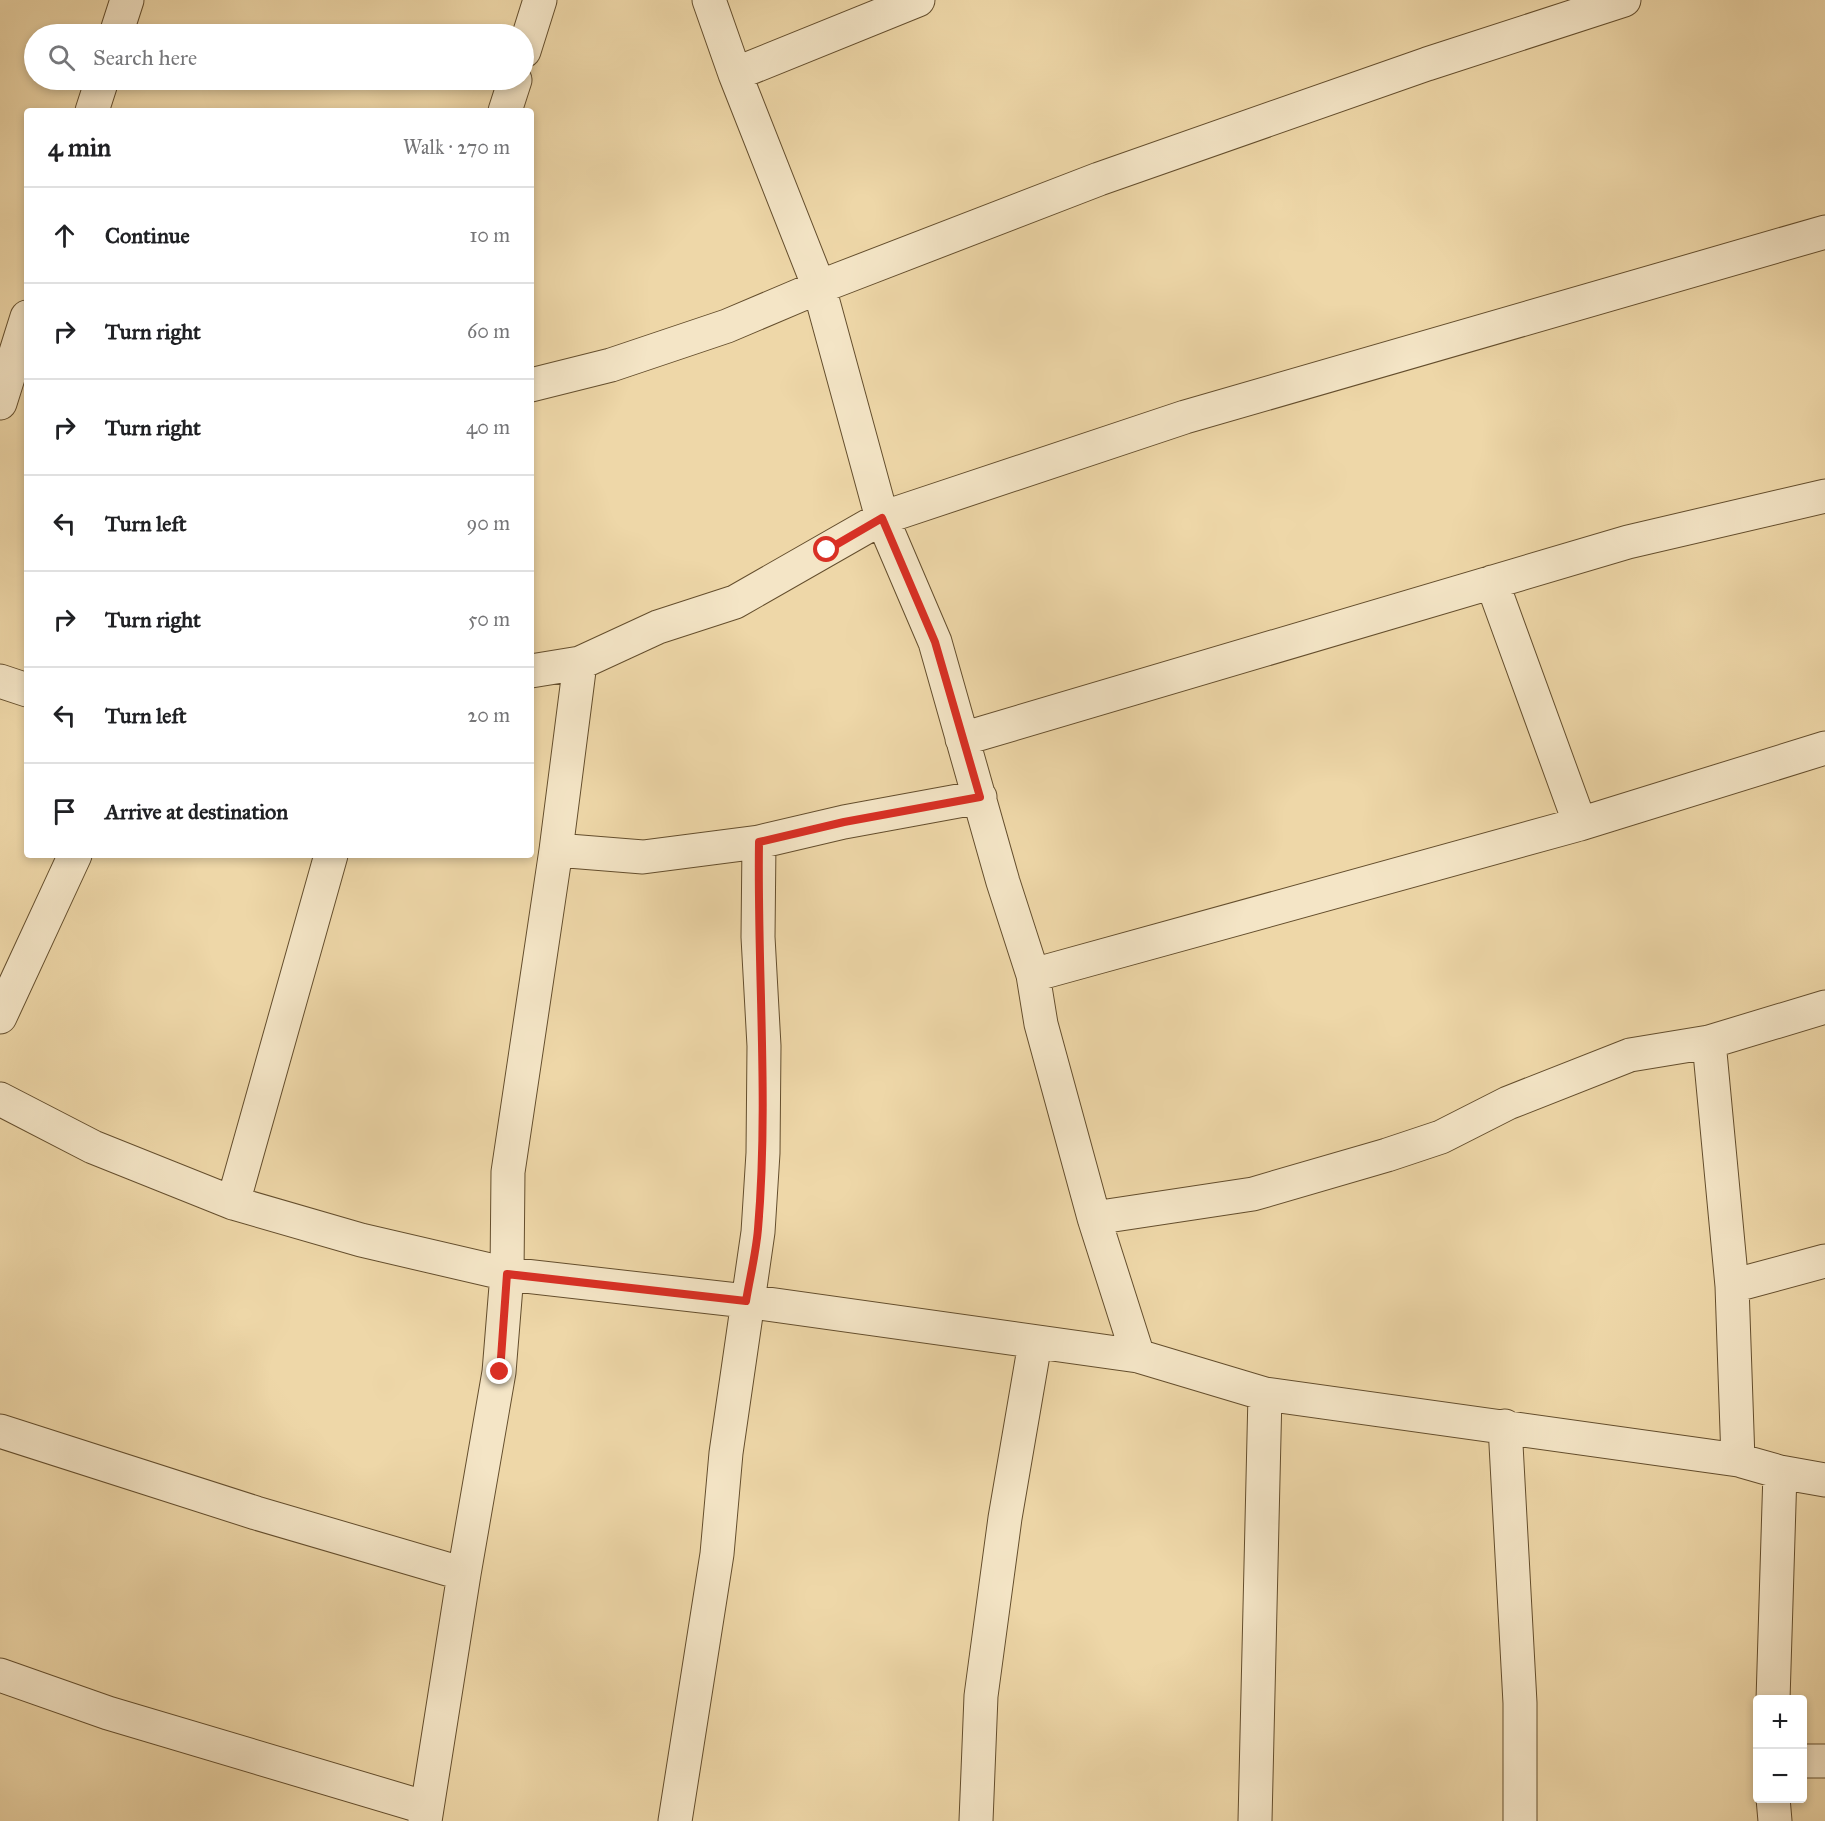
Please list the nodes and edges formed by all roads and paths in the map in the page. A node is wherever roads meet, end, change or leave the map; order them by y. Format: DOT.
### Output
graph roads {
  1 [pos="127,0"];
  2 [pos="540,0"];
  3 [pos="709,0"];
  4 [pos="918,0"];
  5 [pos="1624,0"];
  6 [pos="119,24"];
  7 [pos="532,24"];
  8 [pos="735,74"];
  9 [pos="99,90"];
  10 [pos="512,90"];
  11 [pos="93,108"];
  12 [pos="506,108"];
  13 [pos="1825,232"];
  14 [pos="819,287"];
  15 [pos="24,327"];
  16 [pos="534,384"];
  17 [pos="0,403"];
  18 [pos="1825,496"];
  19 [pos="882,518"];
  20 [pos="1492,582"];
  21 [pos="580,663"];
  22 [pos="534,670"];
  23 [pos="0,681"];
  24 [pos="24,689"];
  25 [pos="962,738"];
  26 [pos="1825,748"];
  27 [pos="980,797"];
  28 [pos="1580,824"];
  29 [pos="759,842"];
  30 [pos="555,850"];
  31 [pos="74,858"];
  32 [pos="330,858"];
  33 [pos="1032,975"];
  34 [pos="1825,1007"];
  35 [pos="0,1017"];
  36 [pos="1709,1042"];
  37 [pos="0,1099"];
  38 [pos="233,1203"];
  39 [pos="1094,1218"];
  40 [pos="1825,1261"];
  41 [pos="507,1274"];
  42 [pos="1732,1286"];
  43 [pos="746,1301"];
  44 [pos="1035,1343"];
  45 [pos="1138,1356"];
  46 [pos="1265,1394"];
  47 [pos="1505,1426"];
  48 [pos="0,1431"];
  49 [pos="1738,1460"];
  50 [pos="1780,1472"];
  51 [pos="1825,1480"];
  52 [pos="464,1574"];
  53 [pos="0,1675"];
  54 [pos="1773,1695"];
  55 [pos="1807,1761"];
  56 [pos="1825,1761"];
  57 [pos="1773,1803"];
  58 [pos="426,1815"];
  59 [pos="675,1821"];
  60 [pos="976,1821"];
  61 [pos="1255,1821"];
  62 [pos="1520,1821"];
  63 [pos="1774,1821"];
  1 -- 6 [label="street"];
  2 -- 7 [label="street"];
  3 -- 8 [label="street"];
  4 -- 8 [label="street"];
  5 -- 14 [label="street"];
  8 -- 14 [label="street"];
  9 -- 11 [label="street"];
  10 -- 12 [label="street"];
  13 -- 19 [label="street"];
  14 -- 16 [label="street"];
  14 -- 19 [label="street"];
  15 -- 17 [label="street"];
  18 -- 20 [label="street"];
  19 -- 21 [label="street"];
  19 -- 25 [label="street"];
  20 -- 25 [label="street"];
  20 -- 28 [label="street"];
  21 -- 22 [label="street"];
  21 -- 30 [label="street"];
  23 -- 24 [label="street"];
  25 -- 27 [label="street"];
  26 -- 28 [label="street"];
  27 -- 29 [label="street"];
  27 -- 33 [label="street"];
  28 -- 33 [label="street"];
  29 -- 30 [label="street"];
  29 -- 43 [label="street"];
  30 -- 41 [label="street"];
  31 -- 35 [label="street"];
  32 -- 38 [label="street"];
  33 -- 39 [label="street"];
  34 -- 36 [label="street"];
  36 -- 39 [label="street"];
  36 -- 42 [label="street"];
  37 -- 38 [label="street"];
  38 -- 41 [label="street"];
  39 -- 45 [label="street"];
  40 -- 42 [label="street"];
  41 -- 43 [label="street"];
  41 -- 52 [label="street"];
  42 -- 49 [label="street"];
  43 -- 44 [label="street"];
  43 -- 59 [label="street"];
  44 -- 45 [label="street"];
  44 -- 60 [label="street"];
  45 -- 46 [label="street"];
  46 -- 47 [label="street"];
  46 -- 61 [label="street"];
  47 -- 49 [label="street"];
  47 -- 62 [label="street"];
  48 -- 52 [label="street"];
  49 -- 50 [label="street"];
  50 -- 51 [label="street"];
  50 -- 54 [label="street"];
  52 -- 58 [label="street"];
  53 -- 58 [label="street"];
  55 -- 56 [label="street"];
  57 -- 63 [label="street"];
}
